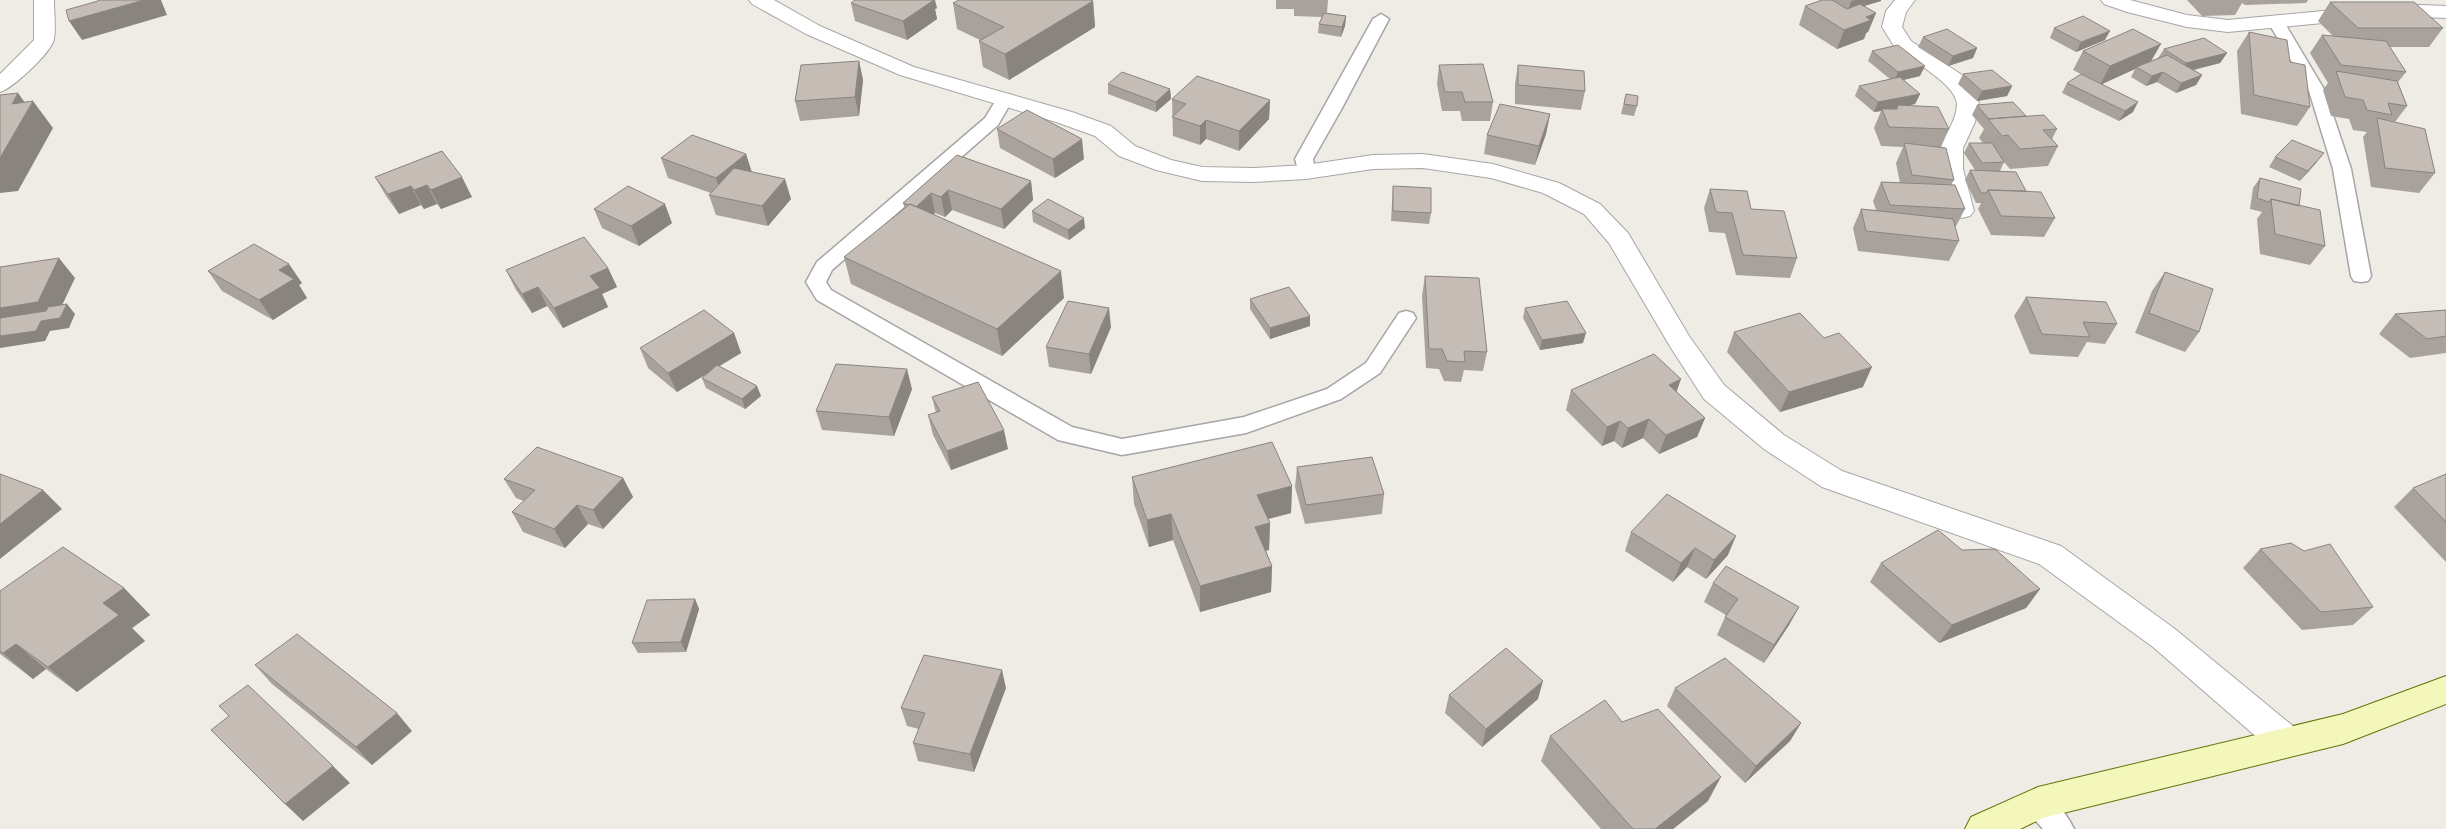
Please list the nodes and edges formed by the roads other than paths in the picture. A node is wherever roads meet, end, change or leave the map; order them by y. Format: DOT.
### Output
graph roads {
  1 [pos="44,0"];
  2 [pos="759,0"];
  3 [pos="1905,0"];
  4 [pos="2111,0"];
  5 [pos="2446,12"];
  6 [pos="1381,19"];
  7 [pos="2276,22"];
  8 [pos="0,86"];
  9 [pos="1005,99"];
  10 [pos="1306,172"];
  11 [pos="1962,211"];
  12 [pos="2361,276"];
  13 [pos="1406,318"];
  14 [pos="2446,690"];
  15 [pos="2287,742"];
  16 [pos="2038,803"];
  17 [pos="1983,829"];
  18 [pos="2060,829"];
  1 -- 8 [label="street"];
  2 -- 9 [label="street"];
  3 -- 11 [label="street"];
  4 -- 7 [label="street"];
  5 -- 7 [label="street"];
  6 -- 10 [label="lane"];
  7 -- 12 [label="lane"];
  9 -- 10 [label="street"];
  9 -- 13 [label="lane"];
  10 -- 15 [label="street"];
  14 -- 15 [label="street"];
  15 -- 16 [label="street"];
  16 -- 17 [label="street"];
  16 -- 18 [label="lane"];
}
